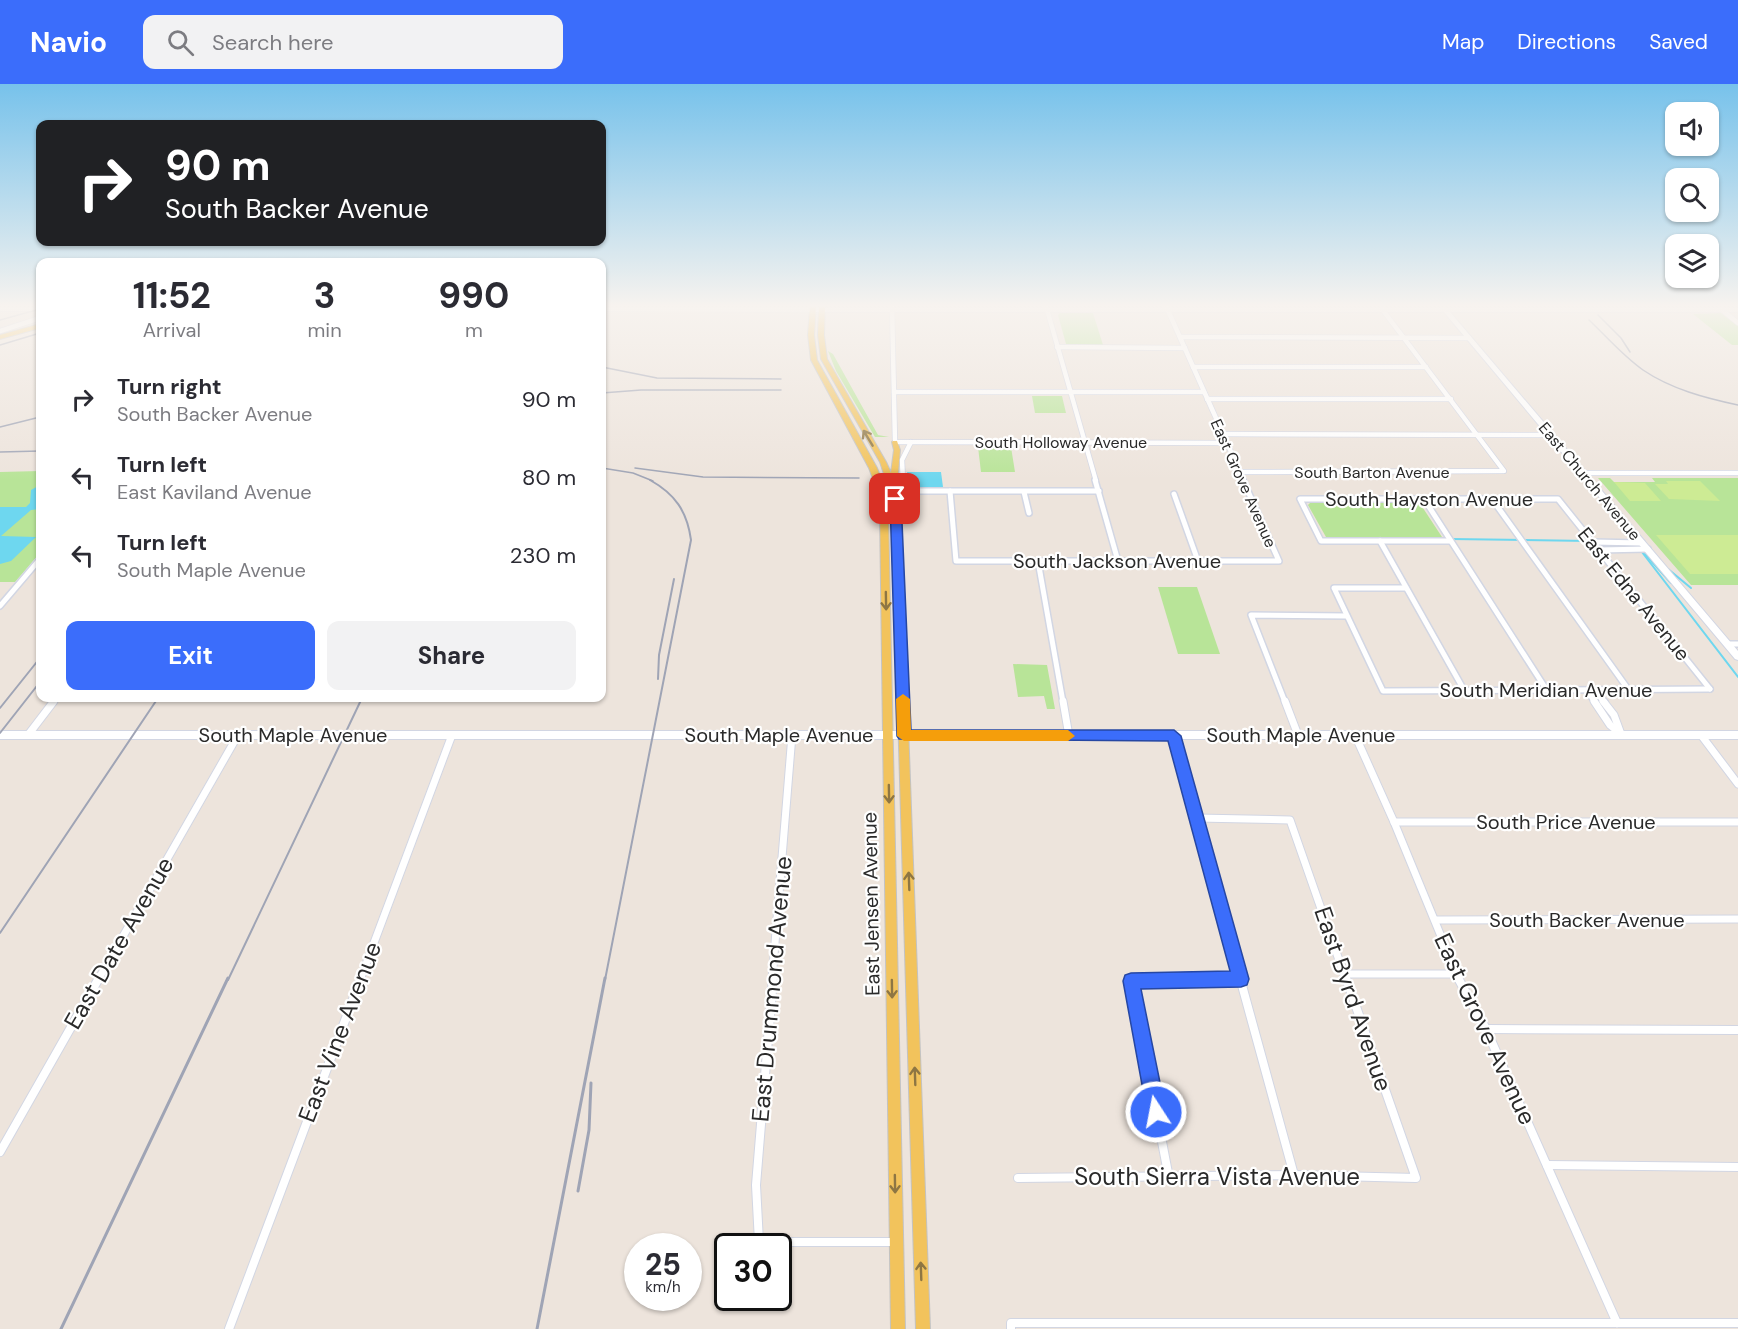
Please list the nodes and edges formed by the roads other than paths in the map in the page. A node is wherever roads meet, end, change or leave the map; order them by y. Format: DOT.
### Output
graph roads {
  1 [pos="816,364"];
  2 [pos="827,364"];
  3 [pos="893,364"];
  4 [pos="1061,364"];
  5 [pos="1192,364"];
  6 [pos="1424,364"];
  7 [pos="1491,364"];
  8 [pos="1193,367"];
  9 [pos="1426,367"];
  10 [pos="894,392"];
  11 [pos="1069,392"];
  12 [pos="1204,392"];
  13 [pos="1207,399"];
  14 [pos="1451,399"];
  15 [pos="1223,434"];
  16 [pos="1478,434"];
  17 [pos="1551,435"];
  18 [pos="896,442"];
  19 [pos="911,442"];
  20 [pos="1082,442"];
  21 [pos="1227,442"];
  22 [pos="1240,472"];
  23 [pos="1583,473"];
  24 [pos="1738,473"];
  25 [pos="893,490"];
  26 [pos="950,491"];
  27 [pos="1024,492"];
  28 [pos="1099,492"];
  29 [pos="1174,494"];
  30 [pos="1424,499"];
  31 [pos="1492,499"];
  32 [pos="1558,500"];
  33 [pos="1029,513"];
  34 [pos="1380,541"];
  35 [pos="1450,541"];
  36 [pos="1593,543"];
  37 [pos="1645,546"];
  38 [pos="1599,550"];
  39 [pos="1038,561"];
  40 [pos="1118,561"];
  41 [pos="1198,561"];
  42 [pos="1279,561"];
  43 [pos="36,564"];
  44 [pos="1406,588"];
  45 [pos="0,606"];
  46 [pos="1347,616"];
  47 [pos="1726,644"];
  48 [pos="1738,644"];
  49 [pos="1738,657"];
  50 [pos="1546,689"];
  51 [pos="1591,689"];
  52 [pos="1628,689"];
  53 [pos="1710,689"];
  54 [pos="1464,690"];
  55 [pos="53,702"];
  56 [pos="1621,734"];
  57 [pos="0,735"];
  58 [pos="28,735"];
  59 [pos="238,735"];
  60 [pos="452,735"];
  61 [pos="792,735"];
  62 [pos="888,735"];
  63 [pos="1298,735"];
  64 [pos="1355,735"];
  65 [pos="1701,735"];
  66 [pos="1738,735"];
  67 [pos="904,736"];
  68 [pos="1069,736"];
  69 [pos="1174,736"];
  70 [pos="1738,784"];
  71 [pos="1197,818"];
  72 [pos="1394,822"];
  73 [pos="1738,822"];
  74 [pos="1738,919"];
  75 [pos="1435,920"];
  76 [pos="1345,974"];
  77 [pos="1456,974"];
  78 [pos="1241,979"];
  79 [pos="1486,1029"];
  80 [pos="1738,1030"];
  81 [pos="0,1152"];
  82 [pos="1547,1166"];
  83 [pos="1738,1167"];
  84 [pos="1294,1175"];
  85 [pos="1018,1178"];
  86 [pos="1169,1178"];
  87 [pos="1416,1178"];
  88 [pos="896,1242"];
  89 [pos="1617,1323"];
  90 [pos="1738,1323"];
  91 [pos="1274,1325"];
  92 [pos="1549,1325"];
  93 [pos="1691,1325"];
  94 [pos="1011,1326"];
  95 [pos="1411,1326"];
  96 [pos="229,1329"];
  97 [pos="898,1329"];
  98 [pos="923,1329"];
  1 -- 62 [label="main road, East Jensen Avenue, one-way"];
  25 -- 2 [label="main road, one-way"];
  3 -- 10 [label="street"];
  4 -- 11 [label="street"];
  5 -- 8 [label="street, East Grove Avenue"];
  6 -- 9 [label="street"];
  7 -- 17 [label="main road, East Church Avenue"];
  8 -- 9 [label="street"];
  8 -- 12 [label="street, East Grove Avenue"];
  9 -- 14 [label="street"];
  10 -- 11 [label="street"];
  10 -- 18 [label="street"];
  11 -- 12 [label="street"];
  11 -- 20 [label="street"];
  12 -- 13 [label="street, East Grove Avenue"];
  13 -- 14 [label="street"];
  13 -- 15 [label="street, East Grove Avenue"];
  14 -- 16 [label="street"];
  15 -- 16 [label="street"];
  15 -- 21 [label="street, East Grove Avenue"];
  16 -- 17 [label="street"];
  16 -- 22 [label="street, South Barton Avenue"];
  17 -- 23 [label="main road, East Church Avenue"];
  18 -- 19 [label="street, South Holloway Avenue"];
  18 -- 25 [label="main road"];
  19 -- 20 [label="street, South Holloway Avenue"];
  19 -- 26 [label="street"];
  20 -- 21 [label="street, South Holloway Avenue"];
  20 -- 28 [label="street"];
  21 -- 22 [label="street, East Grove Avenue"];
  22 -- 42 [label="street, East Grove Avenue"];
  23 -- 24 [label="street"];
  23 -- 37 [label="main road, East Church Avenue"];
  25 -- 67 [label="main road, East Jensen Avenue"];
  26 -- 27 [label="street"];
  26 -- 39 [label="street, South Jackson Avenue"];
  27 -- 28 [label="street"];
  27 -- 33 [label="street"];
  28 -- 40 [label="street"];
  29 -- 41 [label="street"];
  30 -- 31 [label="street, South Hayston Avenue"];
  30 -- 34 [label="street, South Hayston Avenue"];
  30 -- 35 [label="street"];
  31 -- 32 [label="street, South Hayston Avenue"];
  31 -- 52 [label="street"];
  32 -- 36 [label="street, East Edna Avenue"];
  34 -- 35 [label="street"];
  34 -- 44 [label="street"];
  35 -- 50 [label="street"];
  36 -- 37 [label="street"];
  36 -- 38 [label="street, East Edna Avenue"];
  37 -- 38 [label="street"];
  37 -- 47 [label="main road, East Church Avenue"];
  38 -- 53 [label="street, East Edna Avenue"];
  39 -- 40 [label="street, South Jackson Avenue"];
  39 -- 68 [label="street"];
  40 -- 41 [label="street, South Jackson Avenue"];
  41 -- 42 [label="street, South Jackson Avenue"];
  43 -- 45 [label="street"];
  44 -- 46 [label="street"];
  44 -- 54 [label="street"];
  46 -- 54 [label="street, South Meridian Avenue"];
  46 -- 63 [label="street"];
  47 -- 48 [label="street"];
  47 -- 49 [label="main road, East Church Avenue"];
  50 -- 51 [label="street, South Meridian Avenue"];
  50 -- 54 [label="street, South Meridian Avenue"];
  51 -- 52 [label="street, South Meridian Avenue"];
  51 -- 56 [label="street"];
  52 -- 53 [label="street, South Meridian Avenue"];
  55 -- 58 [label="street"];
  56 -- 64 [label="main road, South Maple Avenue"];
  56 -- 65 [label="main road, South Maple Avenue"];
  57 -- 58 [label="main road, South Maple Avenue"];
  58 -- 59 [label="main road, South Maple Avenue"];
  59 -- 60 [label="main road, South Maple Avenue"];
  59 -- 81 [label="street, East Date Avenue"];
  60 -- 61 [label="main road, South Maple Avenue"];
  60 -- 96 [label="street, East Vine Avenue"];
  61 -- 62 [label="main road, South Maple Avenue"];
  61 -- 88 [label="street, East Drummond Avenue"];
  62 -- 67 [label="main road, South Maple Avenue"];
  62 -- 88 [label="main road, East Jensen Avenue, one-way"];
  63 -- 64 [label="main road, South Maple Avenue"];
  63 -- 69 [label="main road, South Maple Avenue"];
  64 -- 72 [label="street, East Grove Avenue"];
  65 -- 66 [label="main road, South Maple Avenue"];
  65 -- 70 [label="street"];
  67 -- 68 [label="main road, South Maple Avenue"];
  98 -- 67 [label="main road, East Jensen Avenue, one-way"];
  68 -- 69 [label="main road, South Maple Avenue"];
  69 -- 71 [label="street"];
  71 -- 76 [label="street, East Byrd Avenue"];
  71 -- 78 [label="street"];
  72 -- 73 [label="street, South Price Avenue"];
  72 -- 75 [label="street, East Grove Avenue"];
  74 -- 75 [label="street, South Backer Avenue"];
  75 -- 77 [label="street, East Grove Avenue"];
  76 -- 77 [label="street"];
  76 -- 87 [label="street, East Byrd Avenue"];
  77 -- 79 [label="street, East Grove Avenue"];
  78 -- 84 [label="street"];
  78 -- 86 [label="street"];
  79 -- 80 [label="street"];
  79 -- 82 [label="street, East Grove Avenue"];
  82 -- 83 [label="street"];
  82 -- 89 [label="street, East Grove Avenue"];
  84 -- 86 [label="street, South Sierra Vista Avenue"];
  84 -- 87 [label="street, South Sierra Vista Avenue"];
  85 -- 86 [label="street, South Sierra Vista Avenue"];
  88 -- 97 [label="main road, East Jensen Avenue"];
  89 -- 92 [label="street"];
  89 -- 93 [label="street"];
  90 -- 93 [label="street"];
  91 -- 94 [label="street"];
  91 -- 95 [label="street"];
  92 -- 95 [label="street"];
}
